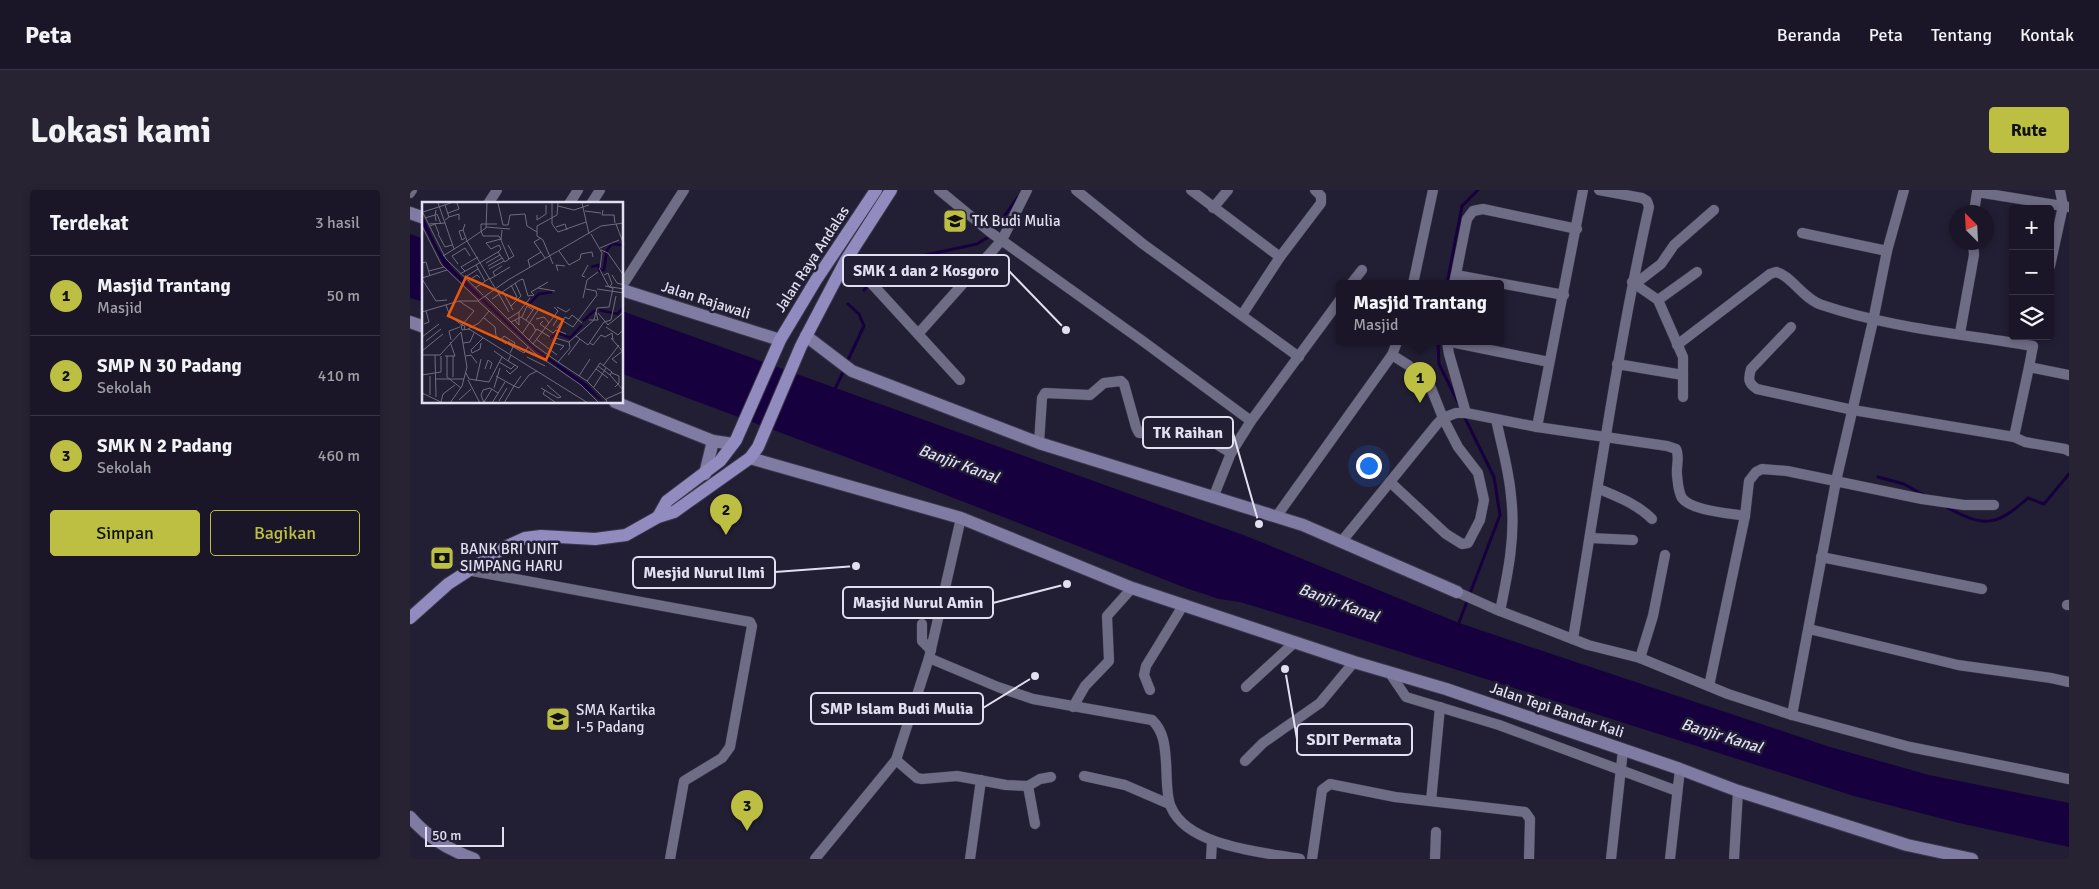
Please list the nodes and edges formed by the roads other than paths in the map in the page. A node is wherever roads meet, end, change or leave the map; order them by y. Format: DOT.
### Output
graph roads {
  1 [pos="412,190"];
  2 [pos="497,190"];
  3 [pos="578,190"];
  4 [pos="600,190"];
  5 [pos="684,190"];
  6 [pos="876,190"];
  7 [pos="890,190"];
  8 [pos="939,190"];
  9 [pos="1027,190"];
  10 [pos="1076,190"];
  11 [pos="1191,190"];
  12 [pos="1228,190"];
  13 [pos="1315,190"];
  14 [pos="1434,190"];
  15 [pos="1584,190"];
  16 [pos="1599,190"];
  17 [pos="1904,190"];
  18 [pos="2060,190"];
  19 [pos="1977,191"];
  20 [pos="410,193"];
  21 [pos="489,202"];
  22 [pos="570,202"];
  23 [pos="592,202"];
  24 [pos="1975,205"];
  25 [pos="2066,207"];
  26 [pos="1213,208"];
  27 [pos="1714,210"];
  28 [pos="410,213"];
  29 [pos="422,217"];
  30 [pos="1577,229"];
  31 [pos="1802,233"];
  32 [pos="997,237"];
  33 [pos="1974,250"];
  34 [pos="1887,251"];
  35 [pos="2054,251"];
  36 [pos="841,256"];
  37 [pos="1280,257"];
  38 [pos="1362,270"];
  39 [pos="1697,272"];
  40 [pos="1455,279"];
  41 [pos="1355,280"];
  42 [pos="1414,280"];
  43 [pos="624,283"];
  44 [pos="1634,283"];
  45 [pos="1504,286"];
  46 [pos="624,291"];
  47 [pos="1564,295"];
  48 [pos="1658,300"];
  49 [pos="1336,306"];
  50 [pos="1242,315"];
  51 [pos="1874,320"];
  52 [pos="410,322"];
  53 [pos="422,326"];
  54 [pos="1791,327"];
  55 [pos="1960,333"];
  56 [pos="918,334"];
  57 [pos="804,341"];
  58 [pos="2034,341"];
  59 [pos="779,343"];
  60 [pos="1396,345"];
  61 [pos="1448,345"];
  62 [pos="1466,345"];
  63 [pos="1676,345"];
  64 [pos="1392,355"];
  65 [pos="1299,357"];
  66 [pos="1549,362"];
  67 [pos="1617,364"];
  68 [pos="2029,367"];
  69 [pos="1682,375"];
  70 [pos="2069,375"];
  71 [pos="960,380"];
  72 [pos="1682,397"];
  73 [pos="620,404"];
  74 [pos="1853,410"];
  75 [pos="1462,413"];
  76 [pos="1443,418"];
  77 [pos="1496,419"];
  78 [pos="1251,422"];
  79 [pos="1537,427"];
  80 [pos="1605,436"];
  81 [pos="2014,437"];
  82 [pos="713,441"];
  83 [pos="735,442"];
  84 [pos="1039,443"];
  85 [pos="1231,452"];
  86 [pos="2069,452"];
  87 [pos="750,458"];
  88 [pos="705,474"];
  89 [pos="1836,481"];
  90 [pos="1390,482"];
  91 [pos="1599,489"];
  92 [pos="1213,498"];
  93 [pos="1994,505"];
  94 [pos="1745,516"];
  95 [pos="658,517"];
  96 [pos="1276,517"];
  97 [pos="961,518"];
  98 [pos="1652,520"];
  99 [pos="1590,538"];
  100 [pos="1633,540"];
  101 [pos="1342,541"];
  102 [pos="1665,555"];
  103 [pos="1821,557"];
  104 [pos="467,570"];
  105 [pos="1132,588"];
  106 [pos="1982,589"];
  107 [pos="1457,592"];
  108 [pos="1184,604"];
  109 [pos="1497,610"];
  110 [pos="410,618"];
  111 [pos="922,624"];
  112 [pos="1809,629"];
  113 [pos="1573,639"];
  114 [pos="1295,642"];
  115 [pos="930,654"];
  116 [pos="1640,658"];
  117 [pos="1354,662"];
  118 [pos="1389,672"];
  119 [pos="2069,682"];
  120 [pos="1709,686"];
  121 [pos="1246,687"];
  122 [pos="1150,690"];
  123 [pos="1073,707"];
  124 [pos="1440,707"];
  125 [pos="1792,715"];
  126 [pos="1623,750"];
  127 [pos="896,760"];
  128 [pos="1245,761"];
  129 [pos="1680,769"];
  130 [pos="1621,771"];
  131 [pos="1084,776"];
  132 [pos="2068,776"];
  133 [pos="1051,777"];
  134 [pos="982,780"];
  135 [pos="1028,786"];
  136 [pos="1677,791"];
  137 [pos="1738,791"];
  138 [pos="1431,801"];
  139 [pos="1169,804"];
  140 [pos="410,817"];
  141 [pos="1035,824"];
  142 [pos="1436,832"];
  143 [pos="1212,842"];
  144 [pos="474,859"];
  145 [pos="670,859"];
  146 [pos="815,859"];
  147 [pos="970,859"];
  148 [pos="1211,859"];
  149 [pos="1300,859"];
  150 [pos="1312,859"];
  151 [pos="1435,859"];
  152 [pos="1529,859"];
  153 [pos="1611,859"];
  154 [pos="1670,859"];
  155 [pos="1734,859"];
  156 [pos="1972,859"];
  1 -- 20 [label="street"];
  2 -- 21 [label="street"];
  3 -- 22 [label="street"];
  4 -- 23 [label="street"];
  5 -- 43 [label="street"];
  6 -- 36 [label="main road, Jalan Raya Andalas"];
  7 -- 36 [label="main road, Jalan Raya Andalas"];
  8 -- 32 [label="street"];
  9 -- 32 [label="street"];
  10 -- 50 [label="street"];
  11 -- 26 [label="street"];
  12 -- 26 [label="street"];
  13 -- 37 [label="street"];
  14 -- 42 [label="street"];
  15 -- 30 [label="street"];
  16 -- 44 [label="street"];
  17 -- 34 [label="street"];
  18 -- 25 [label="street"];
  19 -- 24 [label="street"];
  19 -- 25 [label="street"];
  25 -- 35 [label="street"];
  26 -- 37 [label="street"];
  27 -- 44 [label="street"];
  28 -- 29 [label="street"];
  30 -- 40 [label="street"];
  30 -- 47 [label="street"];
  31 -- 34 [label="street"];
  32 -- 56 [label="street"];
  32 -- 78 [label="street"];
  33 -- 55 [label="street"];
  34 -- 51 [label="street"];
  36 -- 56 [label="street"];
  36 -- 57 [label="main road, Jalan Raya Andalas"];
  36 -- 59 [label="main road, Jalan Raya Andalas"];
  37 -- 50 [label="street"];
  38 -- 41 [label="street"];
  39 -- 48 [label="street"];
  44 -- 48 [label="street"];
  44 -- 67 [label="street"];
  45 -- 47 [label="street"];
  46 -- 59 [label="street, Jalan Rajawali"];
  47 -- 66 [label="street"];
  48 -- 63 [label="street"];
  49 -- 65 [label="street"];
  50 -- 65 [label="street"];
  51 -- 55 [label="street"];
  51 -- 63 [label="street"];
  51 -- 74 [label="street"];
  52 -- 53 [label="street"];
  54 -- 74 [label="street"];
  55 -- 58 [label="street"];
  56 -- 71 [label="street"];
  57 -- 84 [label="street"];
  57 -- 87 [label="main road, Jalan Raya Andalas"];
  58 -- 68 [label="street"];
  59 -- 83 [label="main road, Jalan Raya Andalas"];
  60 -- 64 [label="street"];
  61 -- 75 [label="street"];
  62 -- 66 [label="street"];
  63 -- 69 [label="street"];
  64 -- 76 [label="street"];
  64 -- 96 [label="street"];
  65 -- 78 [label="street"];
  66 -- 79 [label="street"];
  67 -- 69 [label="street"];
  67 -- 80 [label="street"];
  68 -- 70 [label="street"];
  68 -- 81 [label="street"];
  69 -- 72 [label="street"];
  73 -- 82 [label="street"];
  74 -- 81 [label="street"];
  74 -- 89 [label="street"];
  75 -- 76 [label="street"];
  75 -- 77 [label="street"];
  76 -- 90 [label="street"];
  76 -- 90 [label="street"];
  77 -- 79 [label="street"];
  77 -- 109 [label="street"];
  78 -- 85 [label="street"];
  79 -- 80 [label="street"];
  80 -- 91 [label="street"];
  80 -- 94 [label="street"];
  81 -- 86 [label="street"];
  82 -- 83 [label="street"];
  82 -- 88 [label="street"];
  83 -- 88 [label="main road, Jalan Raya Andalas"];
  84 -- 85 [label="street"];
  84 -- 92 [label="street"];
  85 -- 92 [label="street"];
  87 -- 95 [label="main road, Jalan Raya Andalas"];
  87 -- 97 [label="street, Jalan Tepi Bandar Kali"];
  88 -- 95 [label="main road, Jalan Raya Andalas"];
  89 -- 93 [label="street"];
  89 -- 94 [label="street"];
  89 -- 103 [label="street"];
  90 -- 101 [label="street"];
  91 -- 98 [label="street"];
  91 -- 99 [label="street"];
  92 -- 96 [label="street"];
  94 -- 120 [label="street"];
  95 -- 104 [label="main road"];
  96 -- 101 [label="street"];
  97 -- 105 [label="street, Jalan Tepi Bandar Kali"];
  97 -- 115 [label="street"];
  99 -- 100 [label="street"];
  99 -- 113 [label="street"];
  101 -- 107 [label="street"];
  102 -- 116 [label="street"];
  103 -- 106 [label="street"];
  103 -- 112 [label="street"];
  104 -- 110 [label="main road"];
  104 -- 145 [label="street"];
  105 -- 108 [label="street, Jalan Tepi Bandar Kali"];
  105 -- 123 [label="street"];
  107 -- 109 [label="street"];
  108 -- 114 [label="street, Jalan Tepi Bandar Kali"];
  108 -- 122 [label="street"];
  109 -- 113 [label="street"];
  111 -- 115 [label="street"];
  112 -- 119 [label="street"];
  112 -- 125 [label="street"];
  113 -- 116 [label="street"];
  114 -- 117 [label="street, Jalan Tepi Bandar Kali"];
  114 -- 121 [label="street"];
  115 -- 123 [label="street"];
  115 -- 127 [label="street"];
  116 -- 120 [label="street"];
  117 -- 118 [label="street, Jalan Tepi Bandar Kali"];
  117 -- 128 [label="street"];
  118 -- 124 [label="street"];
  118 -- 126 [label="street, Jalan Tepi Bandar Kali"];
  120 -- 125 [label="street"];
  123 -- 139 [label="street"];
  124 -- 130 [label="street"];
  124 -- 138 [label="street"];
  125 -- 132 [label="street"];
  126 -- 129 [label="street, Jalan Tepi Bandar Kali"];
  126 -- 130 [label="street"];
  127 -- 134 [label="street"];
  127 -- 146 [label="street"];
  129 -- 136 [label="street"];
  129 -- 137 [label="street, Jalan Tepi Bandar Kali"];
  130 -- 136 [label="street"];
  130 -- 153 [label="street"];
  131 -- 139 [label="street"];
  133 -- 135 [label="street"];
  134 -- 135 [label="street"];
  134 -- 147 [label="street"];
  135 -- 141 [label="street"];
  136 -- 154 [label="street"];
  137 -- 155 [label="street"];
  137 -- 156 [label="street, Jalan Tepi Bandar Kali"];
  138 -- 150 [label="street"];
  138 -- 152 [label="street"];
  139 -- 143 [label="street"];
  140 -- 144 [label="street"];
  142 -- 151 [label="street"];
  143 -- 148 [label="street"];
  143 -- 149 [label="street"];
}
